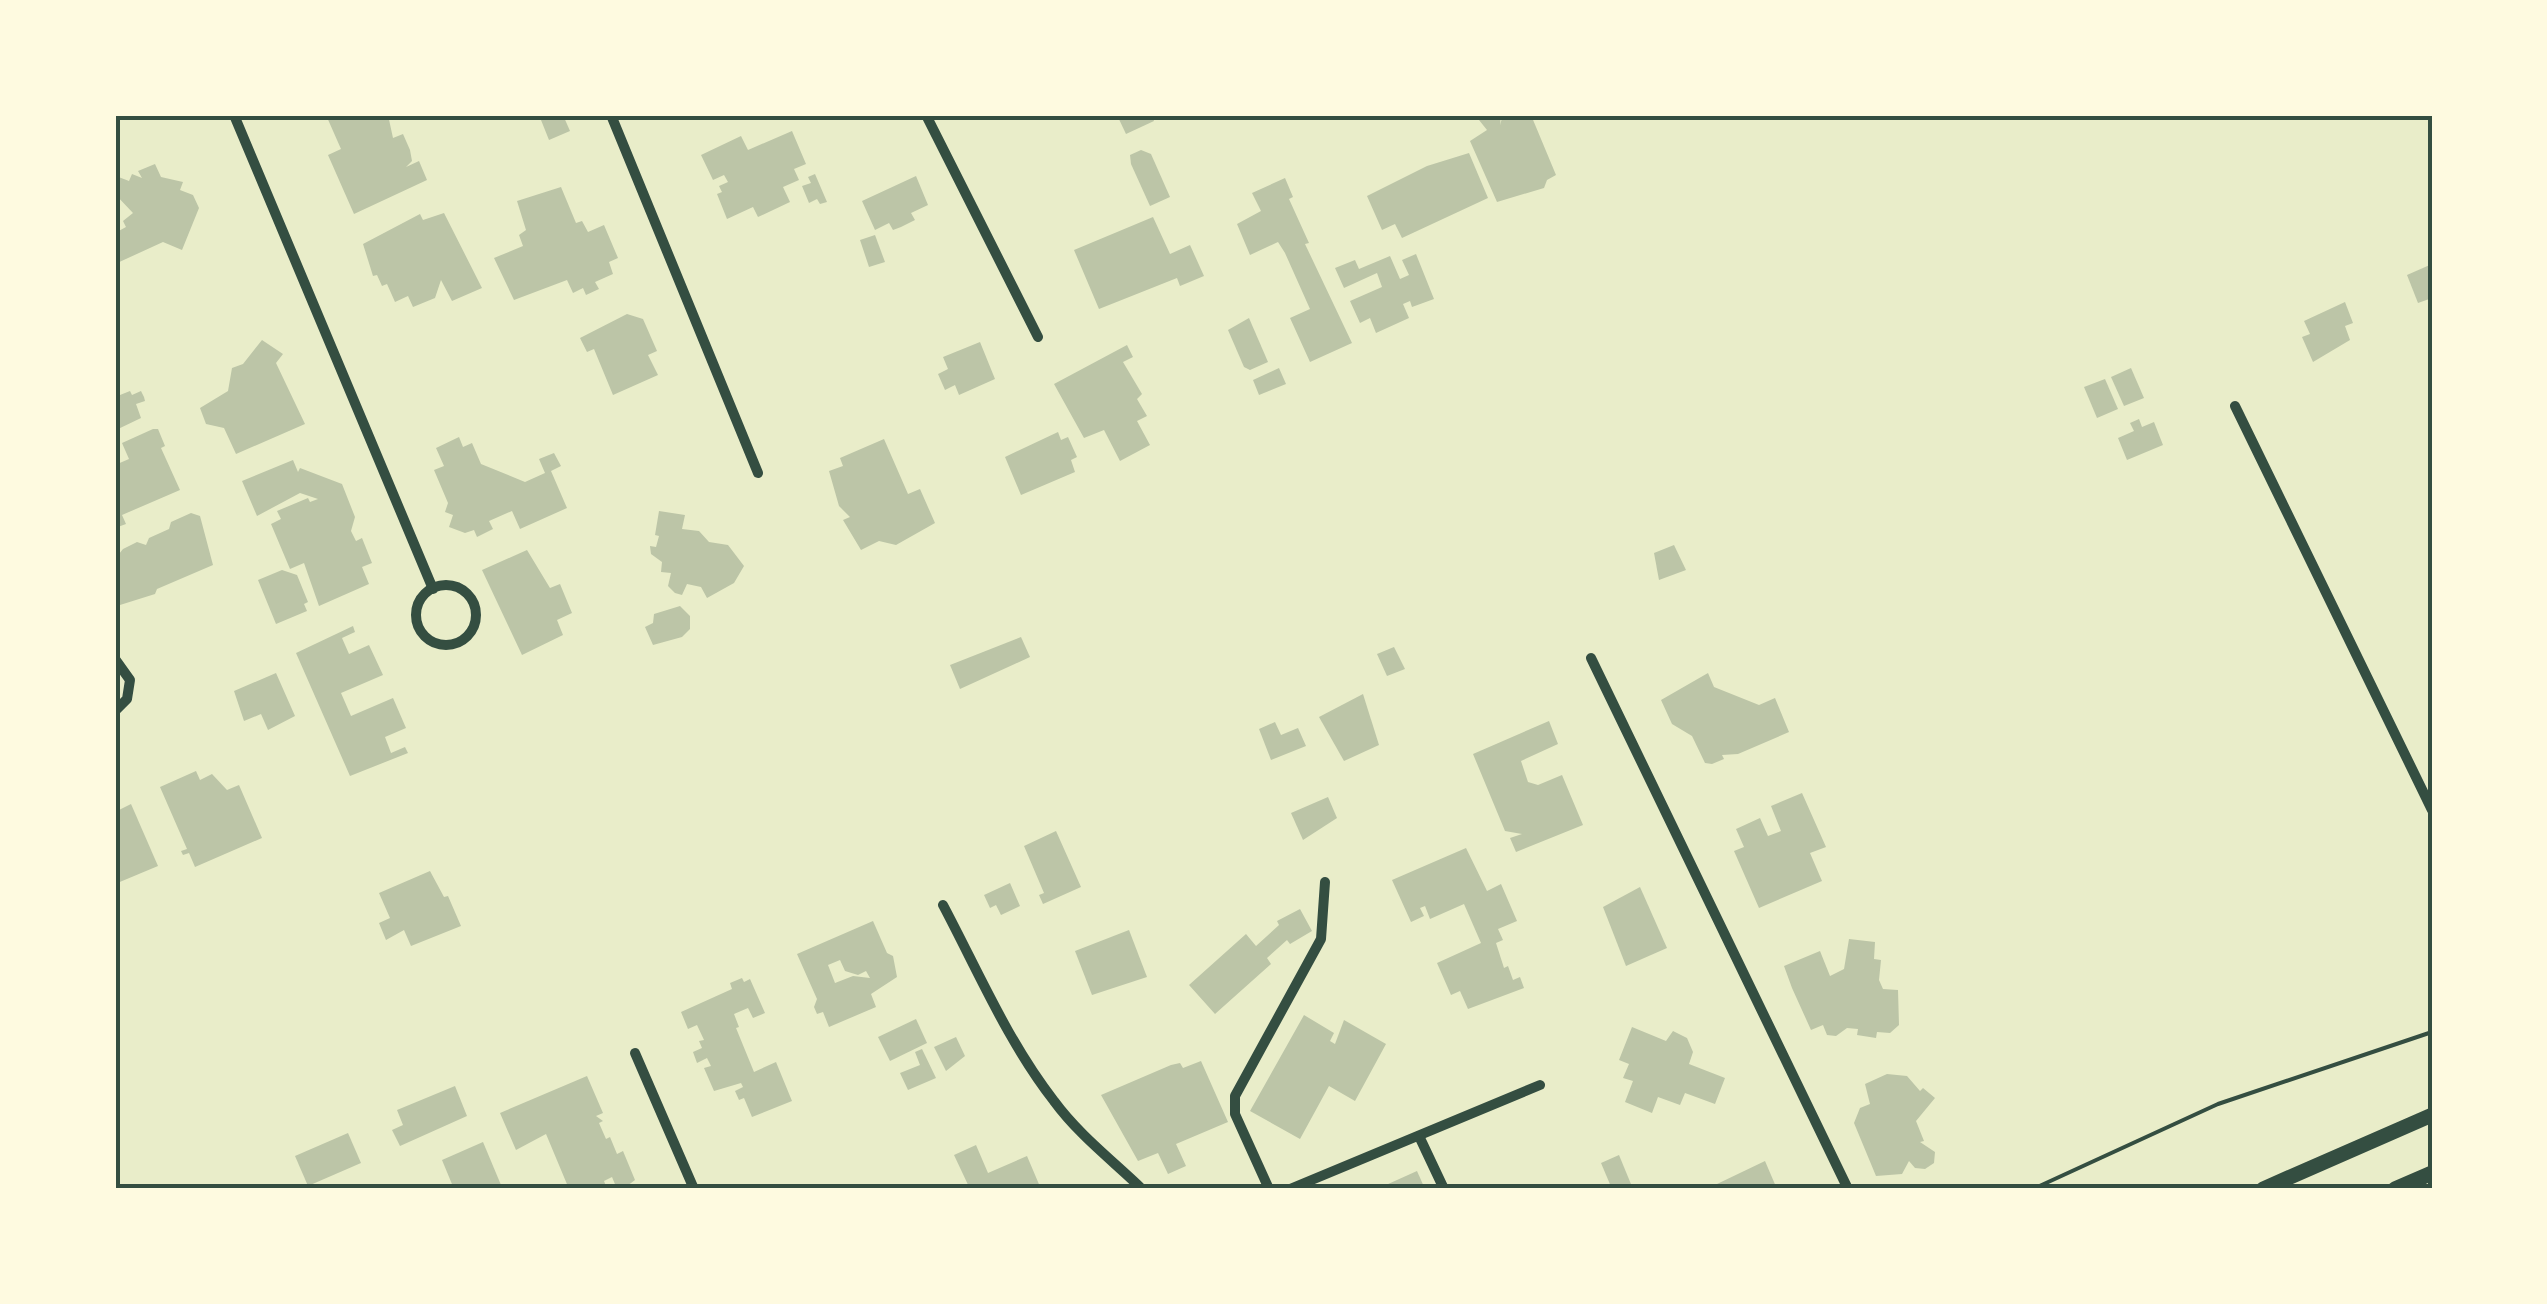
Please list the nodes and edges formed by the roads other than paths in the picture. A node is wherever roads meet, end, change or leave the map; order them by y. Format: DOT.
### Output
graph roads {
  1 [pos="234,115"];
  2 [pos="611,115"];
  3 [pos="926,115"];
  4 [pos="1038,337"];
  5 [pos="2235,406"];
  6 [pos="758,473"];
  7 [pos="433,588"];
  8 [pos="1591,658"];
  9 [pos="115,659"];
  10 [pos="115,711"];
  11 [pos="2432,810"];
  12 [pos="1325,882"];
  13 [pos="943,905"];
  14 [pos="634,1053"];
  15 [pos="1540,1085"];
  16 [pos="2432,1115"];
  17 [pos="1419,1136"];
  18 [pos="2432,1173"];
  19 [pos="694,1189"];
  20 [pos="1142,1189"];
  21 [pos="1269,1189"];
  22 [pos="1290,1189"];
  23 [pos="1444,1189"];
  24 [pos="1848,1189"];
  25 [pos="2263,1189"];
  26 [pos="2395,1189"];
  1 -- 7 [label="street"];
  2 -- 6 [label="street"];
  3 -- 4 [label="street"];
  5 -- 11 [label="street"];
  7 -- 7 [label="street"];
  8 -- 24 [label="street"];
  9 -- 10 [label="street"];
  12 -- 21 [label="street"];
  13 -- 20 [label="street"];
  14 -- 19 [label="street"];
  15 -- 17 [label="street"];
  16 -- 25 [label="main road"];
  17 -- 22 [label="street"];
  17 -- 23 [label="street"];
  18 -- 26 [label="main road"];
}
